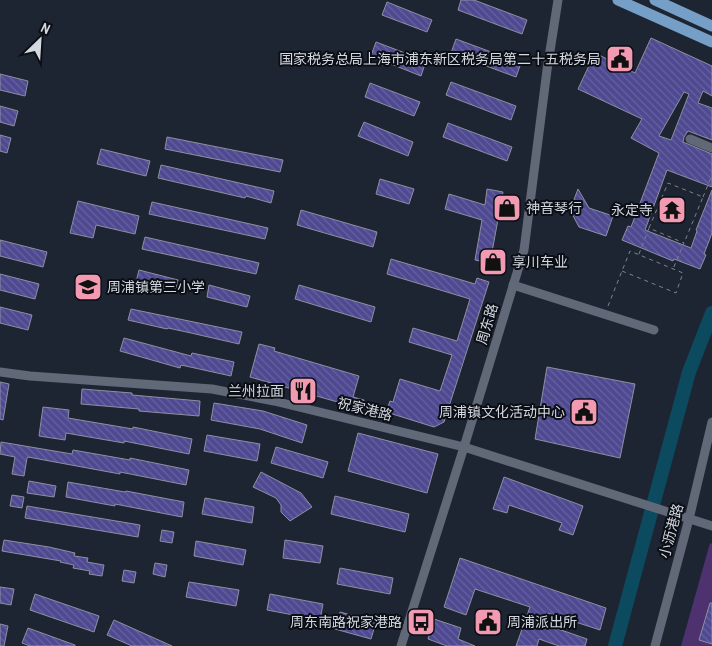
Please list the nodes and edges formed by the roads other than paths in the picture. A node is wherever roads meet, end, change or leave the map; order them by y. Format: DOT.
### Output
graph roads {
  1 [pos="558,0"];
  2 [pos="618,0"];
  3 [pos="655,0"];
  4 [pos="712,26"];
  5 [pos="712,42"];
  6 [pos="690,139"];
  7 [pos="712,148"];
  8 [pos="513,285"];
  9 [pos="654,330"];
  10 [pos="0,372"];
  11 [pos="712,422"];
  12 [pos="464,447"];
  13 [pos="689,519"];
  14 [pos="712,526"];
  15 [pos="401,646"];
  16 [pos="655,646"];
  1 -- 8 [label="street, 周东路"];
  2 -- 5 [label="main road"];
  3 -- 4 [label="main road"];
  6 -- 7 [label="street"];
  8 -- 9 [label="street"];
  8 -- 12 [label="street, 周东路"];
  10 -- 12 [label="street, 祝家港路"];
  11 -- 13 [label="street, 小沥港路"];
  12 -- 13 [label="street, 祝家港路"];
  12 -- 15 [label="street, 周东路"];
  13 -- 14 [label="street, 祝家港路"];
  13 -- 16 [label="street, 小沥港路"];
}
